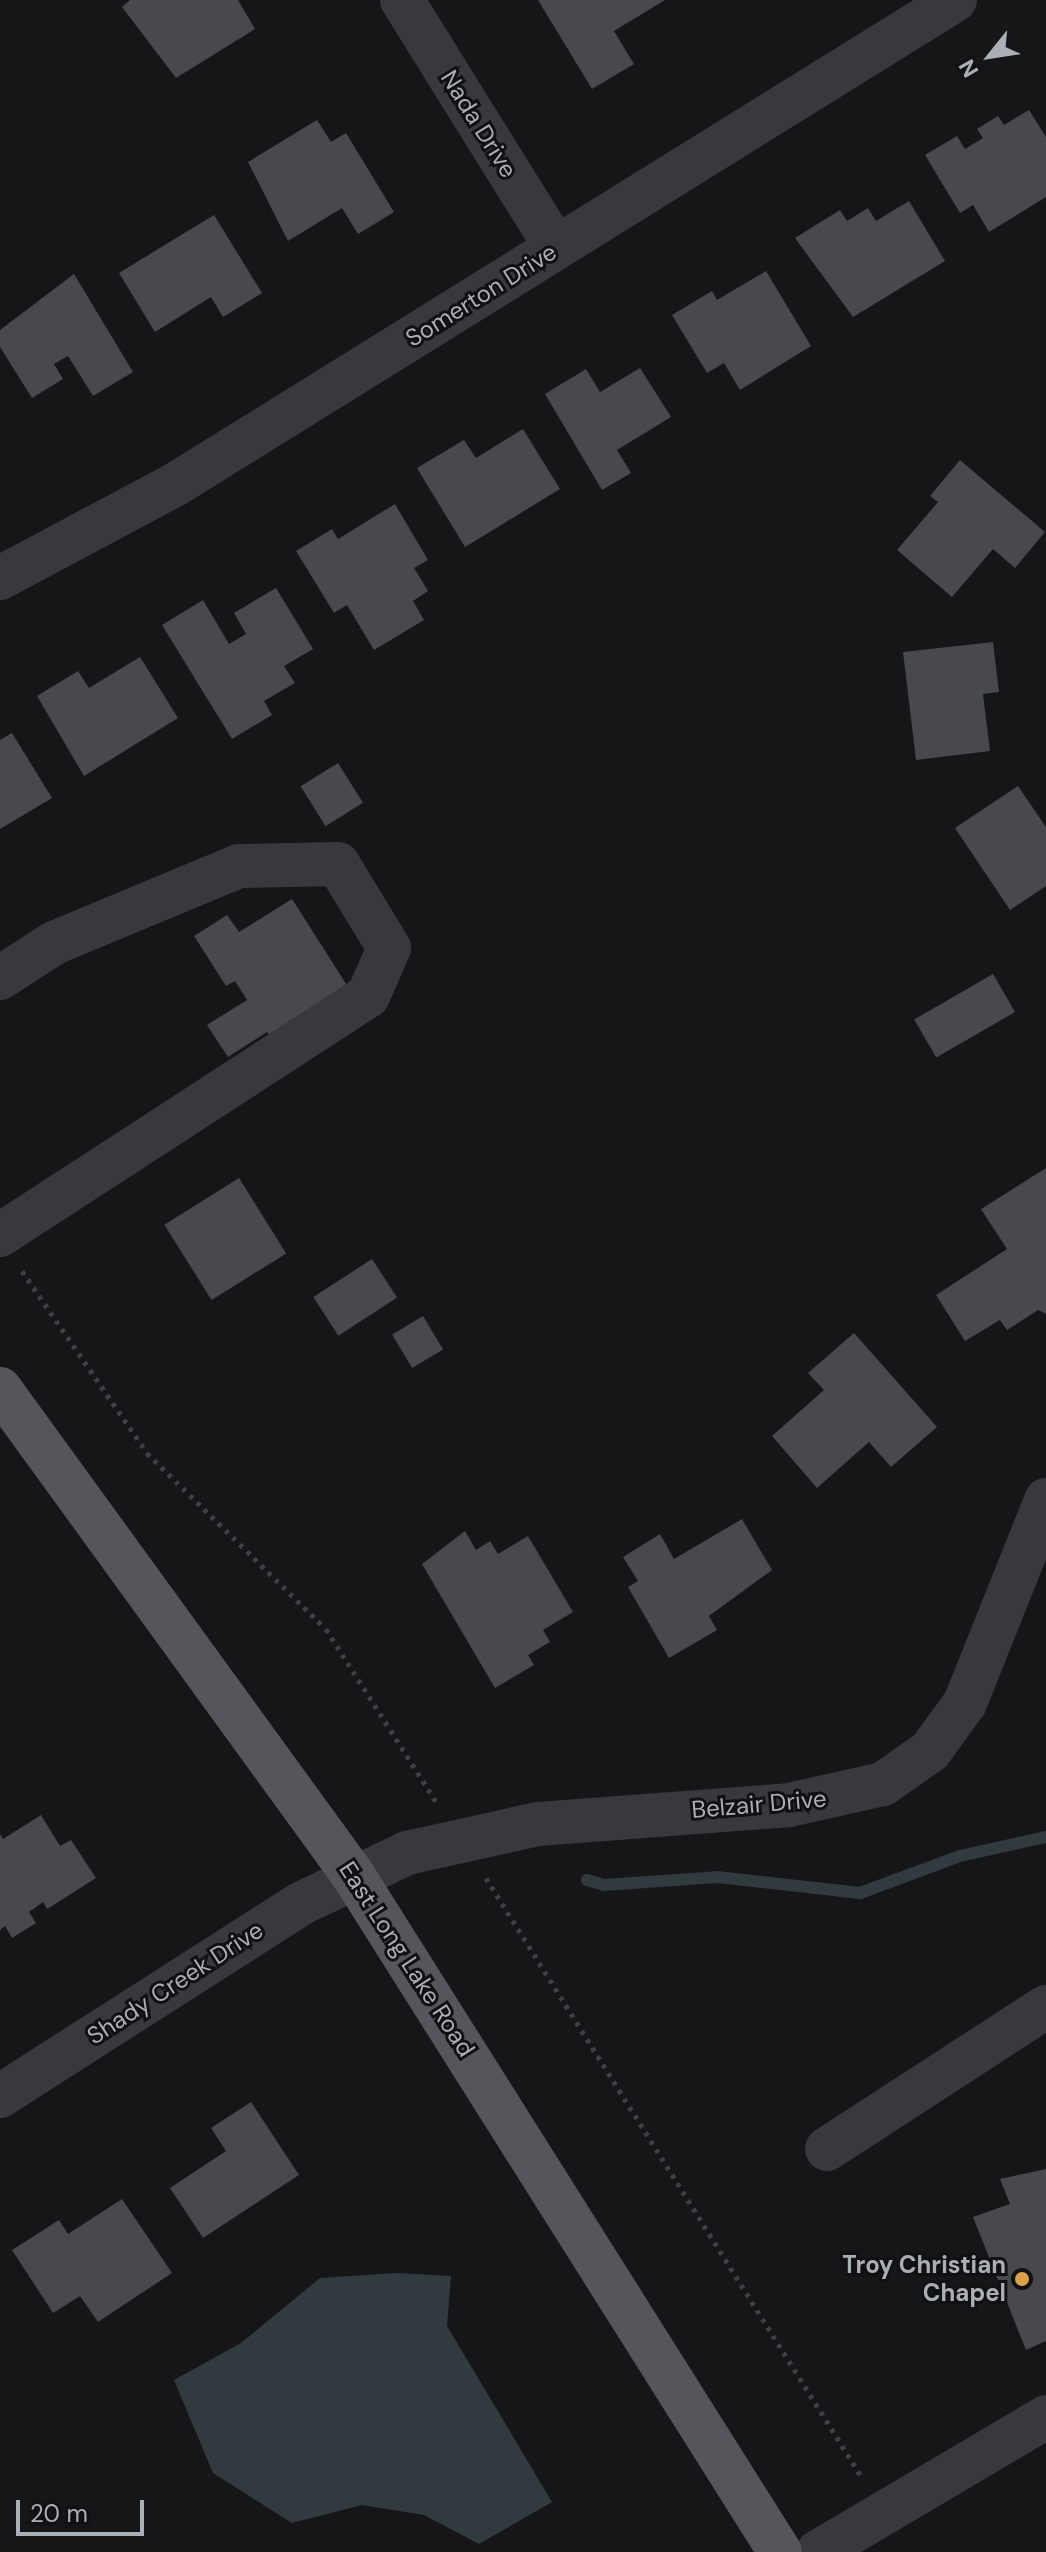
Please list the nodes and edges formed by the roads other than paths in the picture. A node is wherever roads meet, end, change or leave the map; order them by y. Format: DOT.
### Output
graph roads {
  1 [pos="402,0"];
  2 [pos="955,0"];
  3 [pos="556,247"];
  4 [pos="0,578"];
  5 [pos="0,978"];
  6 [pos="8,1249"];
  7 [pos="0,1389"];
  8 [pos="1046,1500"];
  9 [pos="353,1875"];
  10 [pos="1046,2007"];
  11 [pos="0,2096"];
  12 [pos="827,2149"];
  13 [pos="1046,2417"];
  14 [pos="780,2552"];
  15 [pos="818,2552"];
  1 -- 3 [label="street, Nada Drive"];
  2 -- 3 [label="street, Somerton Drive"];
  3 -- 4 [label="street, Somerton Drive"];
  5 -- 6 [label="street"];
  7 -- 9 [label="main road, East Long Lake Road"];
  8 -- 9 [label="street, Belzair Drive"];
  9 -- 11 [label="street, Shady Creek Drive"];
  9 -- 14 [label="main road, East Long Lake Road"];
  10 -- 12 [label="street"];
  13 -- 15 [label="street"];
}
